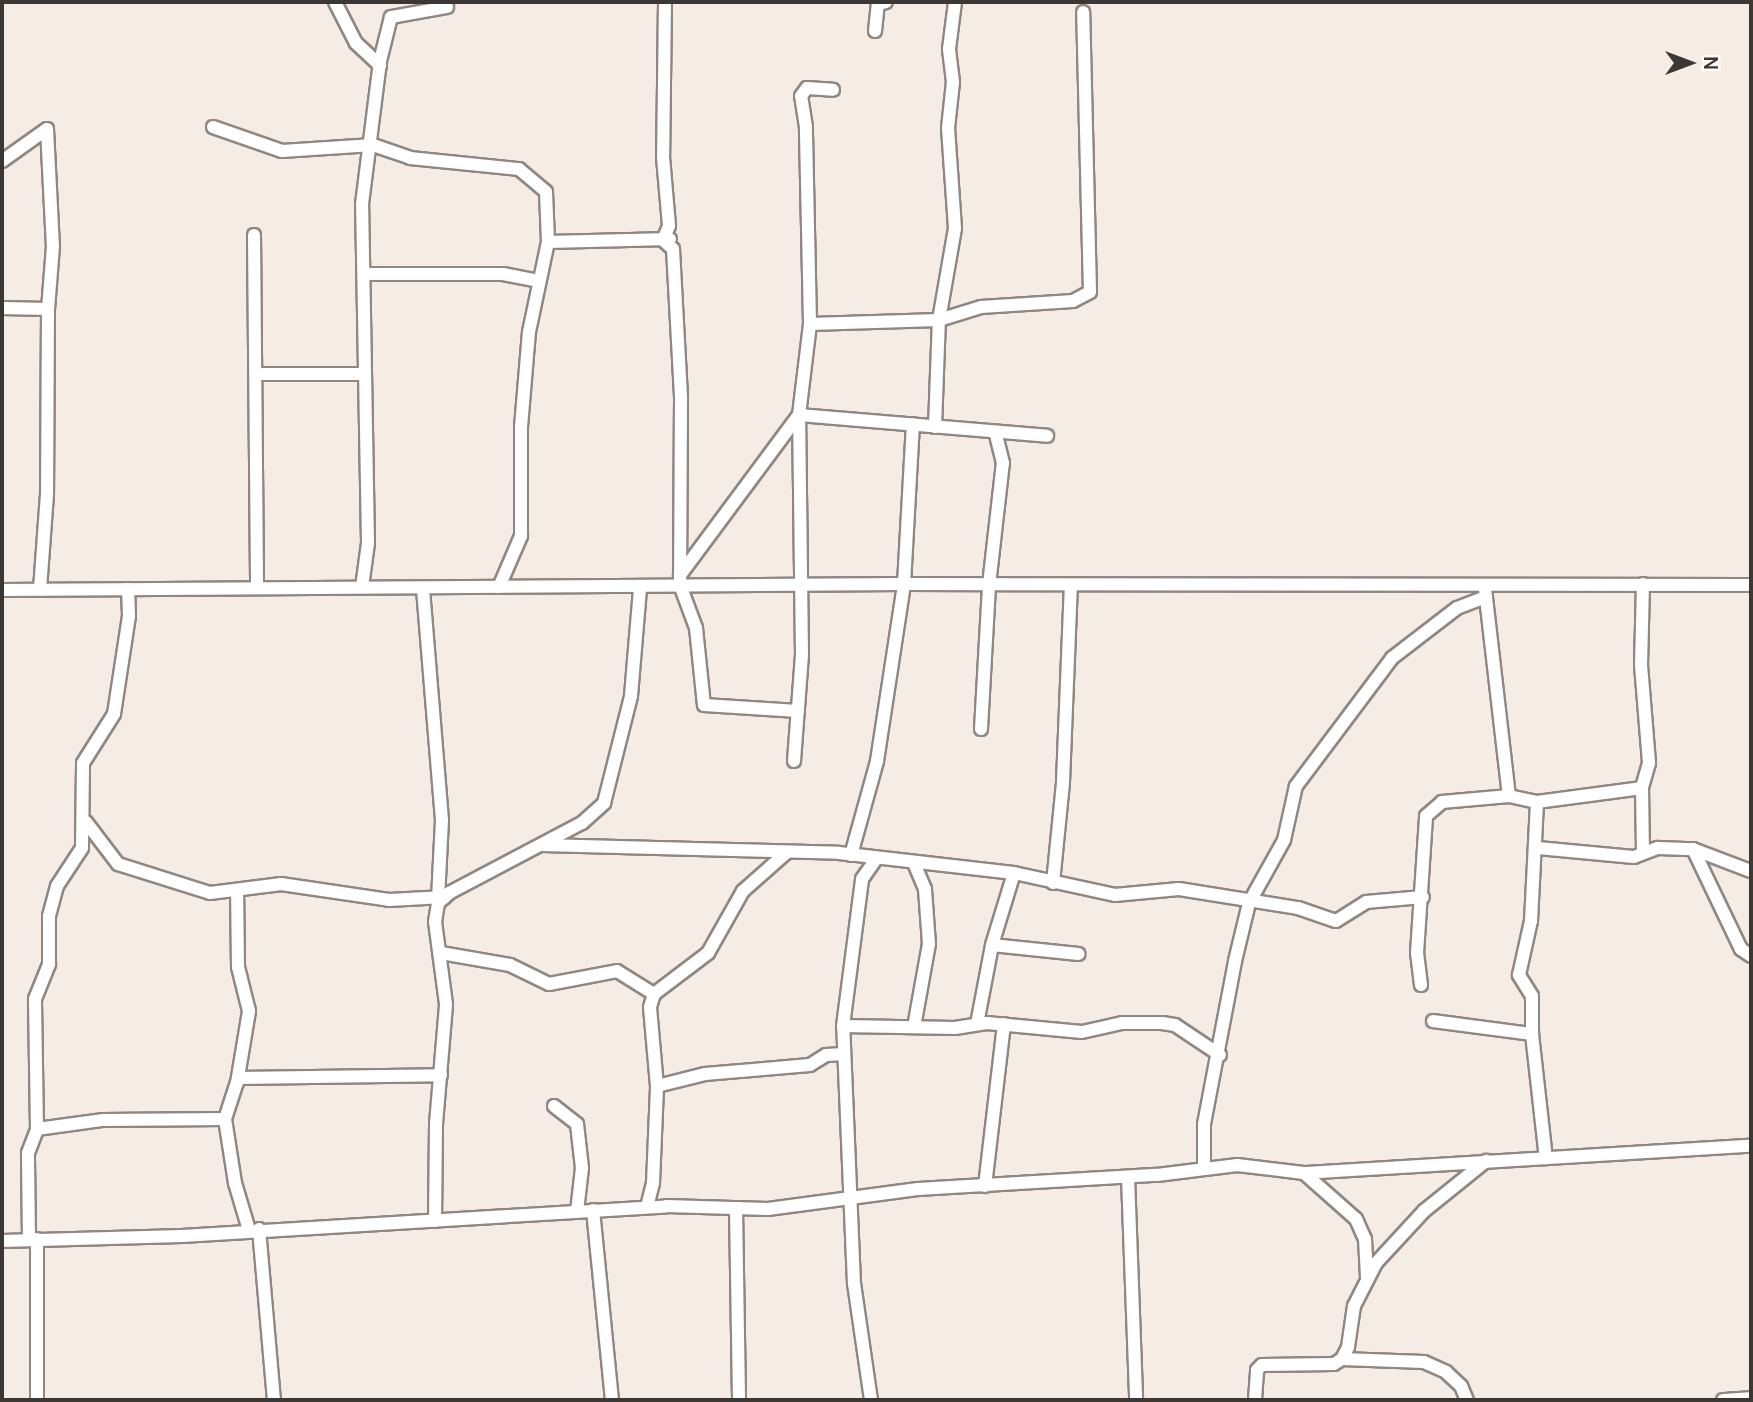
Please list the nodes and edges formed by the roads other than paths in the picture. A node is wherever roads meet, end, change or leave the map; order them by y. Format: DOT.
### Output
graph roads {
  1 [pos="335,2"];
  2 [pos="665,2"];
  3 [pos="886,2"];
  4 [pos="942,2"];
  5 [pos="955,3"];
  6 [pos="447,8"];
  7 [pos="1083,12"];
  8 [pos="875,31"];
  9 [pos="380,65"];
  10 [pos="833,90"];
  11 [pos="213,127"];
  12 [pos="373,145"];
  13 [pos="2,161"];
  14 [pos="254,235"];
  15 [pos="668,240"];
  16 [pos="548,242"];
  17 [pos="365,274"];
  18 [pos="538,281"];
  19 [pos="2,308"];
  20 [pos="48,309"];
  21 [pos="939,320"];
  22 [pos="810,324"];
  23 [pos="258,374"];
  24 [pos="363,374"];
  25 [pos="799,415"];
  26 [pos="914,425"];
  27 [pos="935,427"];
  28 [pos="995,432"];
  29 [pos="1047,436"];
  30 [pos="680,580"];
  31 [pos="1484,582"];
  32 [pos="904,584"];
  33 [pos="1643,584"];
  34 [pos="1751,584"];
  35 [pos="989,585"];
  36 [pos="797,586"];
  37 [pos="1071,586"];
  38 [pos="362,587"];
  39 [pos="499,587"];
  40 [pos="257,588"];
  41 [pos="640,588"];
  42 [pos="128,589"];
  43 [pos="423,589"];
  44 [pos="2,590"];
  45 [pos="40,590"];
  46 [pos="1486,597"];
  47 [pos="798,711"];
  48 [pos="981,729"];
  49 [pos="794,761"];
  50 [pos="1642,788"];
  51 [pos="1509,796"];
  52 [pos="1537,802"];
  53 [pos="86,822"];
  54 [pos="542,845"];
  55 [pos="1538,848"];
  56 [pos="1693,849"];
  57 [pos="1643,851"];
  58 [pos="786,853"];
  59 [pos="851,855"];
  60 [pos="876,859"];
  61 [pos="914,863"];
  62 [pos="1751,871"];
  63 [pos="1014,873"];
  64 [pos="1053,883"];
  65 [pos="237,890"];
  66 [pos="1423,897"];
  67 [pos="441,898"];
  68 [pos="1249,903"];
  69 [pos="992,945"];
  70 [pos="441,953"];
  71 [pos="1079,954"];
  72 [pos="1751,956"];
  73 [pos="1421,985"];
  74 [pos="654,994"];
  75 [pos="1433,1021"];
  76 [pos="977,1024"];
  77 [pos="1004,1024"];
  78 [pos="843,1026"];
  79 [pos="914,1027"];
  80 [pos="1532,1034"];
  81 [pos="844,1054"];
  82 [pos="1220,1055"];
  83 [pos="441,1075"];
  84 [pos="237,1078"];
  85 [pos="657,1086"];
  86 [pos="554,1106"];
  87 [pos="225,1119"];
  88 [pos="37,1129"];
  89 [pos="1751,1146"];
  90 [pos="1546,1158"];
  91 [pos="1486,1161"];
  92 [pos="1204,1170"];
  93 [pos="1304,1173"];
  94 [pos="1128,1177"];
  95 [pos="985,1186"];
  96 [pos="850,1196"];
  97 [pos="647,1207"];
  98 [pos="736,1208"];
  99 [pos="593,1210"];
  100 [pos="577,1211"];
  101 [pos="435,1222"];
  102 [pos="254,1229"];
  103 [pos="33,1239"];
  104 [pos="2,1241"];
  105 [pos="1367,1278"];
  106 [pos="1342,1359"];
  107 [pos="1751,1398"];
  108 [pos="37,1400"];
  109 [pos="274,1400"];
  110 [pos="612,1400"];
  111 [pos="739,1400"];
  112 [pos="871,1400"];
  113 [pos="1136,1400"];
  114 [pos="1255,1400"];
  115 [pos="1467,1400"];
  116 [pos="1723,1400"];
  1 -- 9 [label="street"];
  2 -- 15 [label="street"];
  3 -- 8 [label="street"];
  4 -- 5 [label="street"];
  5 -- 21 [label="street"];
  6 -- 9 [label="street"];
  7 -- 21 [label="street"];
  9 -- 12 [label="street"];
  10 -- 22 [label="street"];
  11 -- 12 [label="street"];
  12 -- 16 [label="street"];
  12 -- 17 [label="street"];
  13 -- 20 [label="street"];
  14 -- 23 [label="street"];
  15 -- 16 [label="street"];
  15 -- 30 [label="street"];
  16 -- 18 [label="street"];
  17 -- 18 [label="street"];
  17 -- 24 [label="street"];
  18 -- 39 [label="street"];
  19 -- 20 [label="street"];
  20 -- 45 [label="street"];
  21 -- 22 [label="street"];
  21 -- 27 [label="street"];
  22 -- 25 [label="street"];
  23 -- 24 [label="street"];
  23 -- 40 [label="street"];
  24 -- 38 [label="street"];
  25 -- 26 [label="street"];
  25 -- 30 [label="street"];
  25 -- 36 [label="street"];
  26 -- 27 [label="street"];
  26 -- 32 [label="street"];
  27 -- 28 [label="street"];
  28 -- 29 [label="street"];
  28 -- 35 [label="street"];
  30 -- 36 [label="street"];
  30 -- 41 [label="street"];
  30 -- 47 [label="street"];
  31 -- 33 [label="street"];
  31 -- 37 [label="street"];
  31 -- 46 [label="street"];
  32 -- 35 [label="street"];
  32 -- 36 [label="street"];
  32 -- 59 [label="street"];
  33 -- 34 [label="street"];
  33 -- 50 [label="street"];
  35 -- 37 [label="street"];
  35 -- 48 [label="street"];
  36 -- 47 [label="street"];
  37 -- 64 [label="street"];
  38 -- 40 [label="street"];
  38 -- 43 [label="street"];
  39 -- 41 [label="street"];
  39 -- 43 [label="street"];
  40 -- 42 [label="street"];
  41 -- 54 [label="street"];
  42 -- 45 [label="street"];
  42 -- 53 [label="street"];
  43 -- 67 [label="street"];
  44 -- 45 [label="street"];
  46 -- 51 [label="street"];
  46 -- 68 [label="street"];
  47 -- 49 [label="street"];
  50 -- 52 [label="street"];
  50 -- 57 [label="street"];
  51 -- 52 [label="street"];
  51 -- 66 [label="street"];
  52 -- 55 [label="street"];
  53 -- 65 [label="street"];
  53 -- 88 [label="street"];
  54 -- 58 [label="street"];
  54 -- 67 [label="street"];
  55 -- 57 [label="street"];
  55 -- 80 [label="street"];
  56 -- 57 [label="street"];
  56 -- 62 [label="street"];
  56 -- 72 [label="street"];
  58 -- 59 [label="street"];
  58 -- 74 [label="street"];
  59 -- 60 [label="street"];
  60 -- 61 [label="street"];
  60 -- 78 [label="street"];
  61 -- 63 [label="street"];
  61 -- 79 [label="street"];
  63 -- 64 [label="street"];
  63 -- 69 [label="street"];
  64 -- 68 [label="street"];
  65 -- 67 [label="street"];
  65 -- 84 [label="street"];
  66 -- 68 [label="street"];
  66 -- 73 [label="street"];
  67 -- 70 [label="street"];
  68 -- 82 [label="street"];
  69 -- 71 [label="street"];
  69 -- 76 [label="street"];
  70 -- 74 [label="street"];
  70 -- 83 [label="street"];
  74 -- 85 [label="street"];
  75 -- 80 [label="street"];
  76 -- 77 [label="street"];
  76 -- 79 [label="street"];
  77 -- 82 [label="street"];
  77 -- 95 [label="street"];
  78 -- 79 [label="street"];
  78 -- 81 [label="street"];
  80 -- 90 [label="street"];
  81 -- 85 [label="street"];
  81 -- 96 [label="street"];
  82 -- 92 [label="street"];
  83 -- 84 [label="street"];
  83 -- 101 [label="street"];
  84 -- 87 [label="street"];
  85 -- 97 [label="street"];
  86 -- 100 [label="street"];
  87 -- 88 [label="street"];
  87 -- 102 [label="street"];
  88 -- 103 [label="street"];
  89 -- 90 [label="street"];
  90 -- 91 [label="street"];
  91 -- 93 [label="street"];
  91 -- 105 [label="street"];
  92 -- 93 [label="street"];
  92 -- 94 [label="street"];
  93 -- 105 [label="street"];
  94 -- 95 [label="street"];
  94 -- 113 [label="street"];
  95 -- 96 [label="street"];
  96 -- 98 [label="street"];
  96 -- 112 [label="street"];
  97 -- 98 [label="street"];
  97 -- 99 [label="street"];
  98 -- 111 [label="street"];
  99 -- 100 [label="street"];
  99 -- 110 [label="street"];
  100 -- 101 [label="street"];
  101 -- 102 [label="street"];
  102 -- 103 [label="street"];
  102 -- 109 [label="street"];
  103 -- 104 [label="street"];
  103 -- 108 [label="street"];
  105 -- 106 [label="street"];
  106 -- 114 [label="street"];
  106 -- 115 [label="street"];
  107 -- 116 [label="street"];
}
